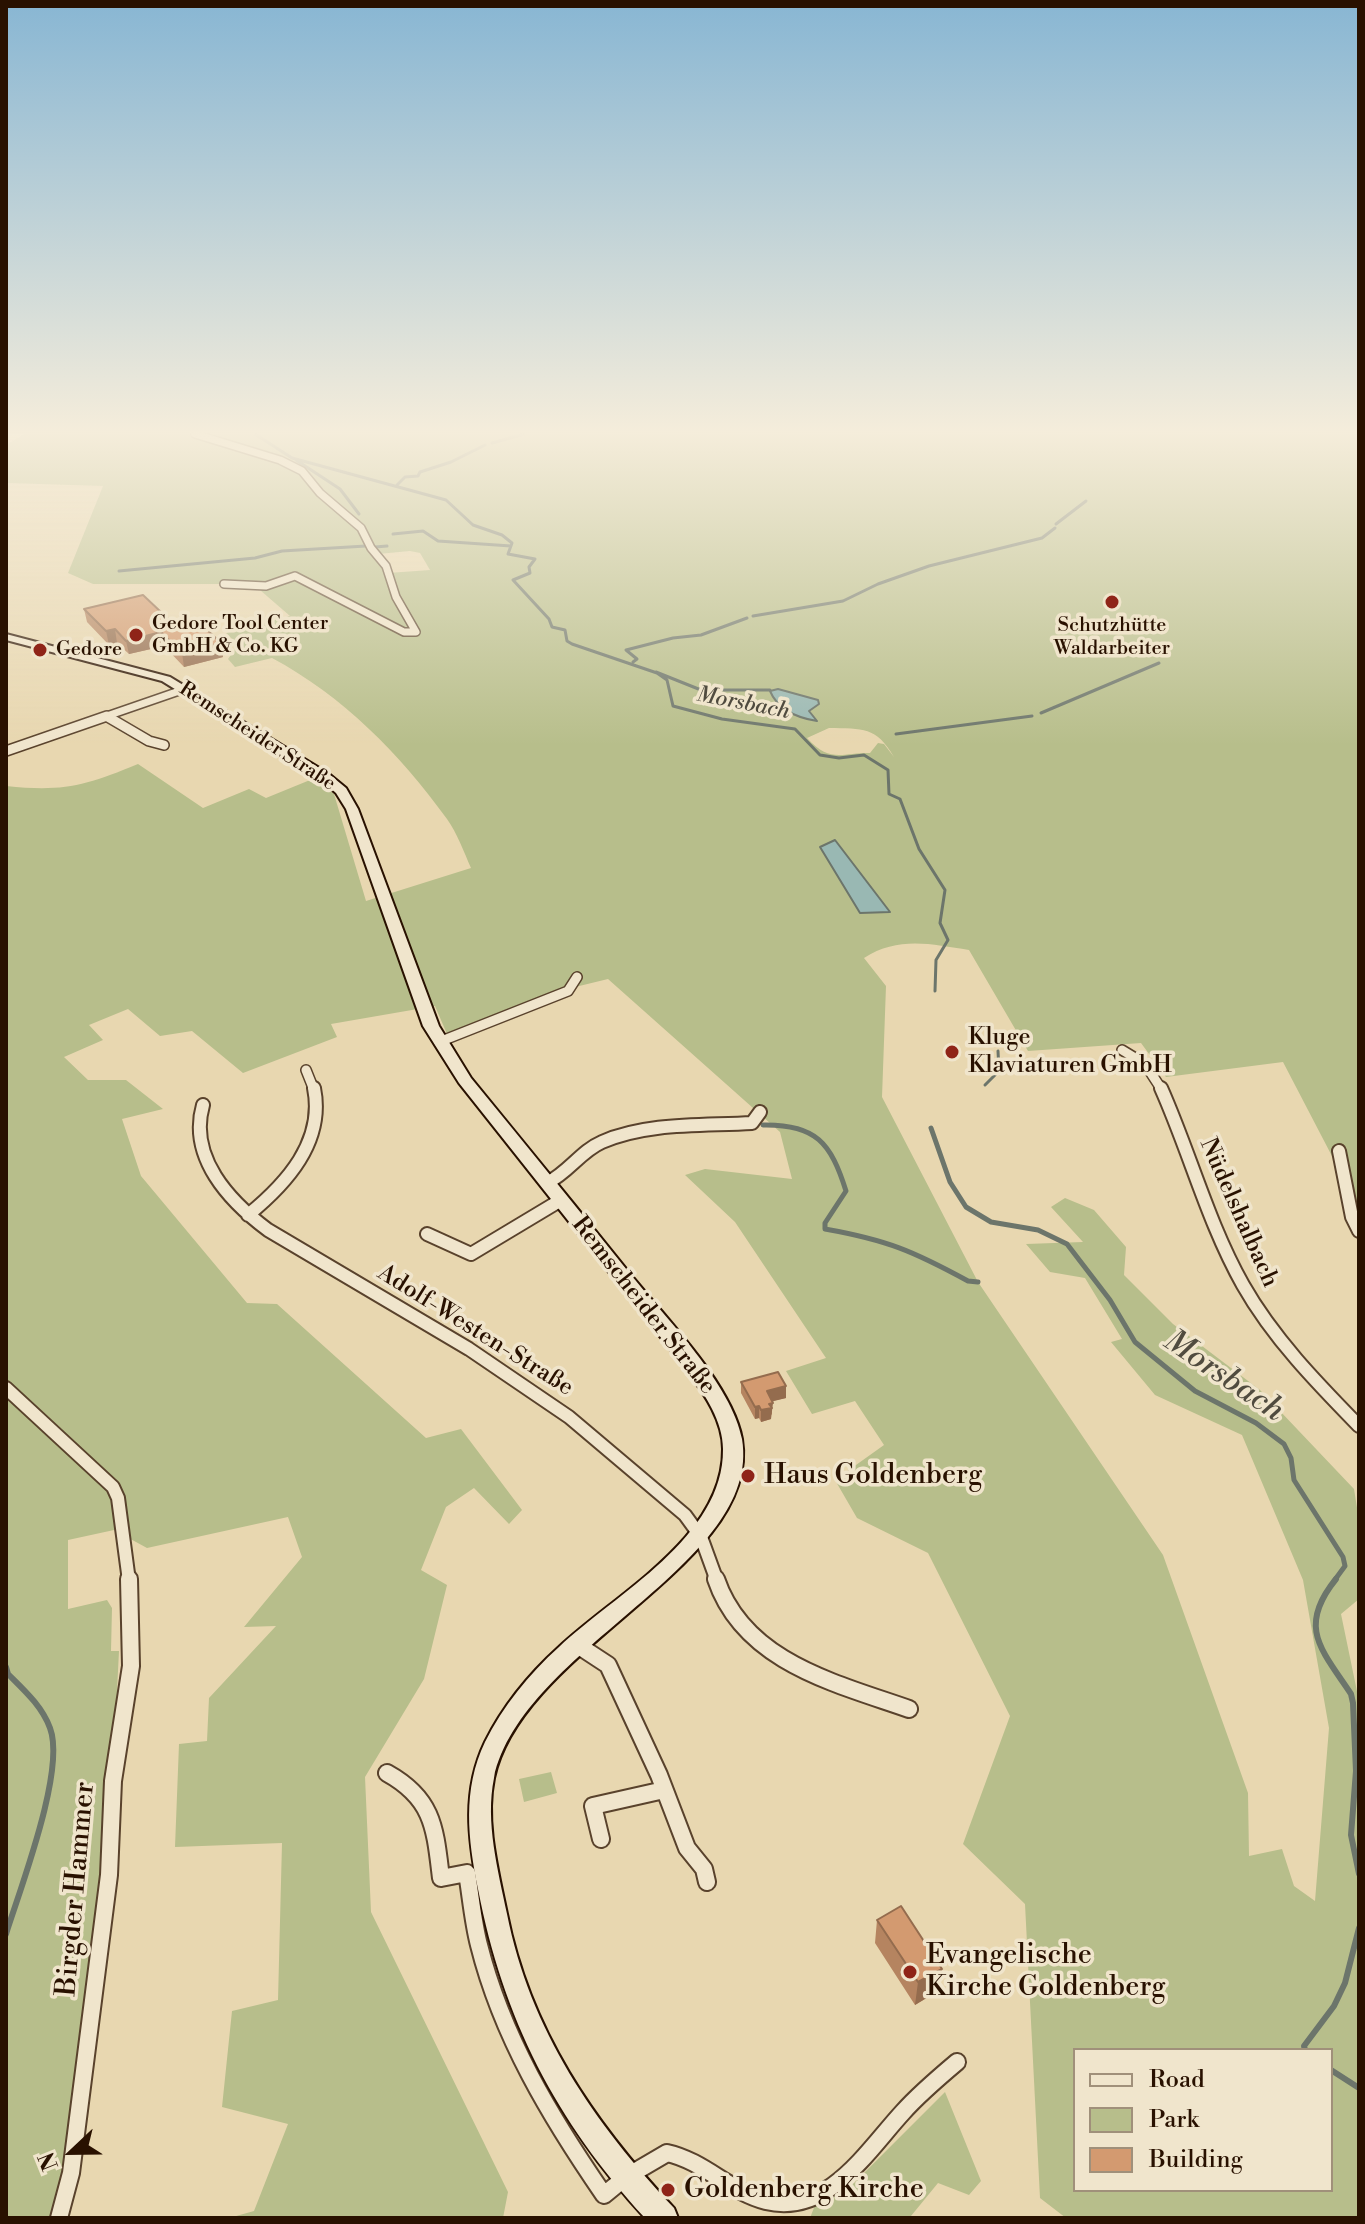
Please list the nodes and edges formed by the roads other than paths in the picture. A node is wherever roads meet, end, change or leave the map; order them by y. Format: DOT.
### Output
graph roads {
  1 [pos="366,538"];
  2 [pos="224,584"];
  3 [pos="6,637"];
  4 [pos="185,689"];
  5 [pos="108,717"];
  6 [pos="164,745"];
  7 [pos="6,751"];
  8 [pos="577,977"];
  9 [pos="439,1042"];
  10 [pos="1122,1050"];
  11 [pos="306,1070"];
  12 [pos="203,1105"];
  13 [pos="760,1112"];
  14 [pos="1339,1151"];
  15 [pos="547,1183"];
  16 [pos="561,1200"];
  17 [pos="248,1215"];
  18 [pos="1359,1231"];
  19 [pos="427,1234"];
  20 [pos="6,1388"];
  21 [pos="1359,1426"];
  22 [pos="700,1534"];
  23 [pos="576,1644"];
  24 [pos="909,1709"];
  25 [pos="387,1773"];
  26 [pos="664,1790"];
  27 [pos="601,1839"];
  28 [pos="707,1882"];
  29 [pos="957,2062"];
  30 [pos="626,2177"];
  31 [pos="59,2218"];
  32 [pos="664,2218"];
  1 -- 2 [label="street"];
  3 -- 4 [label="main road, Remscheider Straße"];
  4 -- 5 [label="street"];
  4 -- 9 [label="main road, Remscheider Straße"];
  5 -- 6 [label="street"];
  5 -- 7 [label="street"];
  8 -- 9 [label="street"];
  9 -- 15 [label="main road, Remscheider Straße"];
  10 -- 21 [label="street, Nüdelshalbach"];
  11 -- 17 [label="street"];
  12 -- 17 [label="street, Adolf-Westen-Straße"];
  13 -- 15 [label="street"];
  14 -- 18 [label="street"];
  15 -- 16 [label="main road, Remscheider Straße"];
  16 -- 19 [label="street"];
  16 -- 22 [label="main road, Remscheider Straße"];
  17 -- 22 [label="street, Adolf-Westen-Straße"];
  20 -- 31 [label="street, Birgder Hammer"];
  22 -- 23 [label="main road, Remscheider Straße"];
  22 -- 24 [label="street"];
  23 -- 26 [label="street"];
  23 -- 30 [label="main road, Remscheider Straße"];
  25 -- 30 [label="street"];
  26 -- 27 [label="street"];
  26 -- 28 [label="street"];
  29 -- 30 [label="street"];
  30 -- 32 [label="main road, Remscheider Straße"];
}
